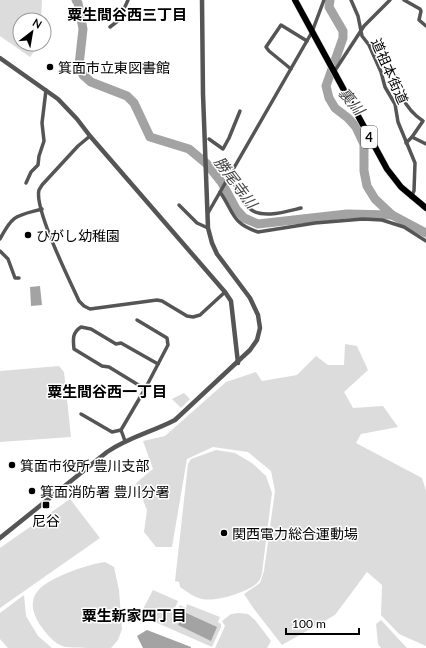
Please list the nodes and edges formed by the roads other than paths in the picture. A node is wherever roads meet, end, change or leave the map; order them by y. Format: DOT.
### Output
graph roads {
  1 [pos="128,0"];
  2 [pos="202,0"];
  3 [pos="295,0"];
  4 [pos="324,0"];
  5 [pos="351,0"];
  6 [pos="390,0"];
  7 [pos="404,0"];
  8 [pos="426,26"];
  9 [pos="110,27"];
  10 [pos="361,31"];
  11 [pos="312,32"];
  12 [pos="307,41"];
  13 [pos="0,58"];
  14 [pos="291,69"];
  15 [pos="334,72"];
  16 [pos="46,90"];
  17 [pos="402,97"];
  18 [pos="240,112"];
  19 [pos="90,136"];
  20 [pos="412,137"];
  21 [pos="209,139"];
  22 [pos="406,143"];
  23 [pos="426,144"];
  24 [pos="230,175"];
  25 [pos="26,183"];
  26 [pos="220,192"];
  27 [pos="411,197"];
  28 [pos="179,204"];
  29 [pos="301,208"];
  30 [pos="426,208"];
  31 [pos="42,209"];
  32 [pos="207,214"];
  33 [pos="208,228"];
  34 [pos="0,239"];
  35 [pos="426,241"];
  36 [pos="0,251"];
  37 [pos="19,278"];
  38 [pos="225,292"];
  39 [pos="137,320"];
  40 [pos="238,362"];
  41 [pos="158,364"];
  42 [pos="145,389"];
  43 [pos="81,414"];
  44 [pos="121,430"];
  45 [pos="125,441"];
  46 [pos="0,538"];
  1 -- 9 [label="street"];
  2 -- 32 [label="street"];
  3 -- 11 [label="main road, 4"];
  4 -- 11 [label="street"];
  5 -- 10 [label="street, 道祖本街道"];
  6 -- 10 [label="street"];
  7 -- 8 [label="street"];
  10 -- 15 [label="street"];
  10 -- 22 [label="street, 道祖本街道"];
  11 -- 12 [label="street"];
  11 -- 15 [label="main road, 4"];
  12 -- 14 [label="street"];
  12 -- 14 [label="street"];
  13 -- 16 [label="street"];
  14 -- 24 [label="street"];
  15 -- 27 [label="main road, 4"];
  16 -- 19 [label="street"];
  16 -- 25 [label="street"];
  17 -- 20 [label="street"];
  18 -- 21 [label="street"];
  19 -- 31 [label="street"];
  19 -- 38 [label="street"];
  20 -- 22 [label="street"];
  20 -- 23 [label="street"];
  22 -- 27 [label="street, 道祖本街道"];
  24 -- 26 [label="street"];
  24 -- 29 [label="street"];
  26 -- 32 [label="street"];
  26 -- 35 [label="street"];
  27 -- 30 [label="main road, 4"];
  28 -- 33 [label="street"];
  31 -- 34 [label="street"];
  31 -- 38 [label="street"];
  32 -- 33 [label="street"];
  33 -- 40 [label="street"];
  36 -- 37 [label="street"];
  38 -- 40 [label="street"];
  39 -- 41 [label="street"];
  40 -- 45 [label="street"];
  41 -- 42 [label="street"];
  41 -- 42 [label="street"];
  42 -- 44 [label="street"];
  43 -- 44 [label="street"];
  44 -- 45 [label="street"];
  45 -- 46 [label="street"];
}
